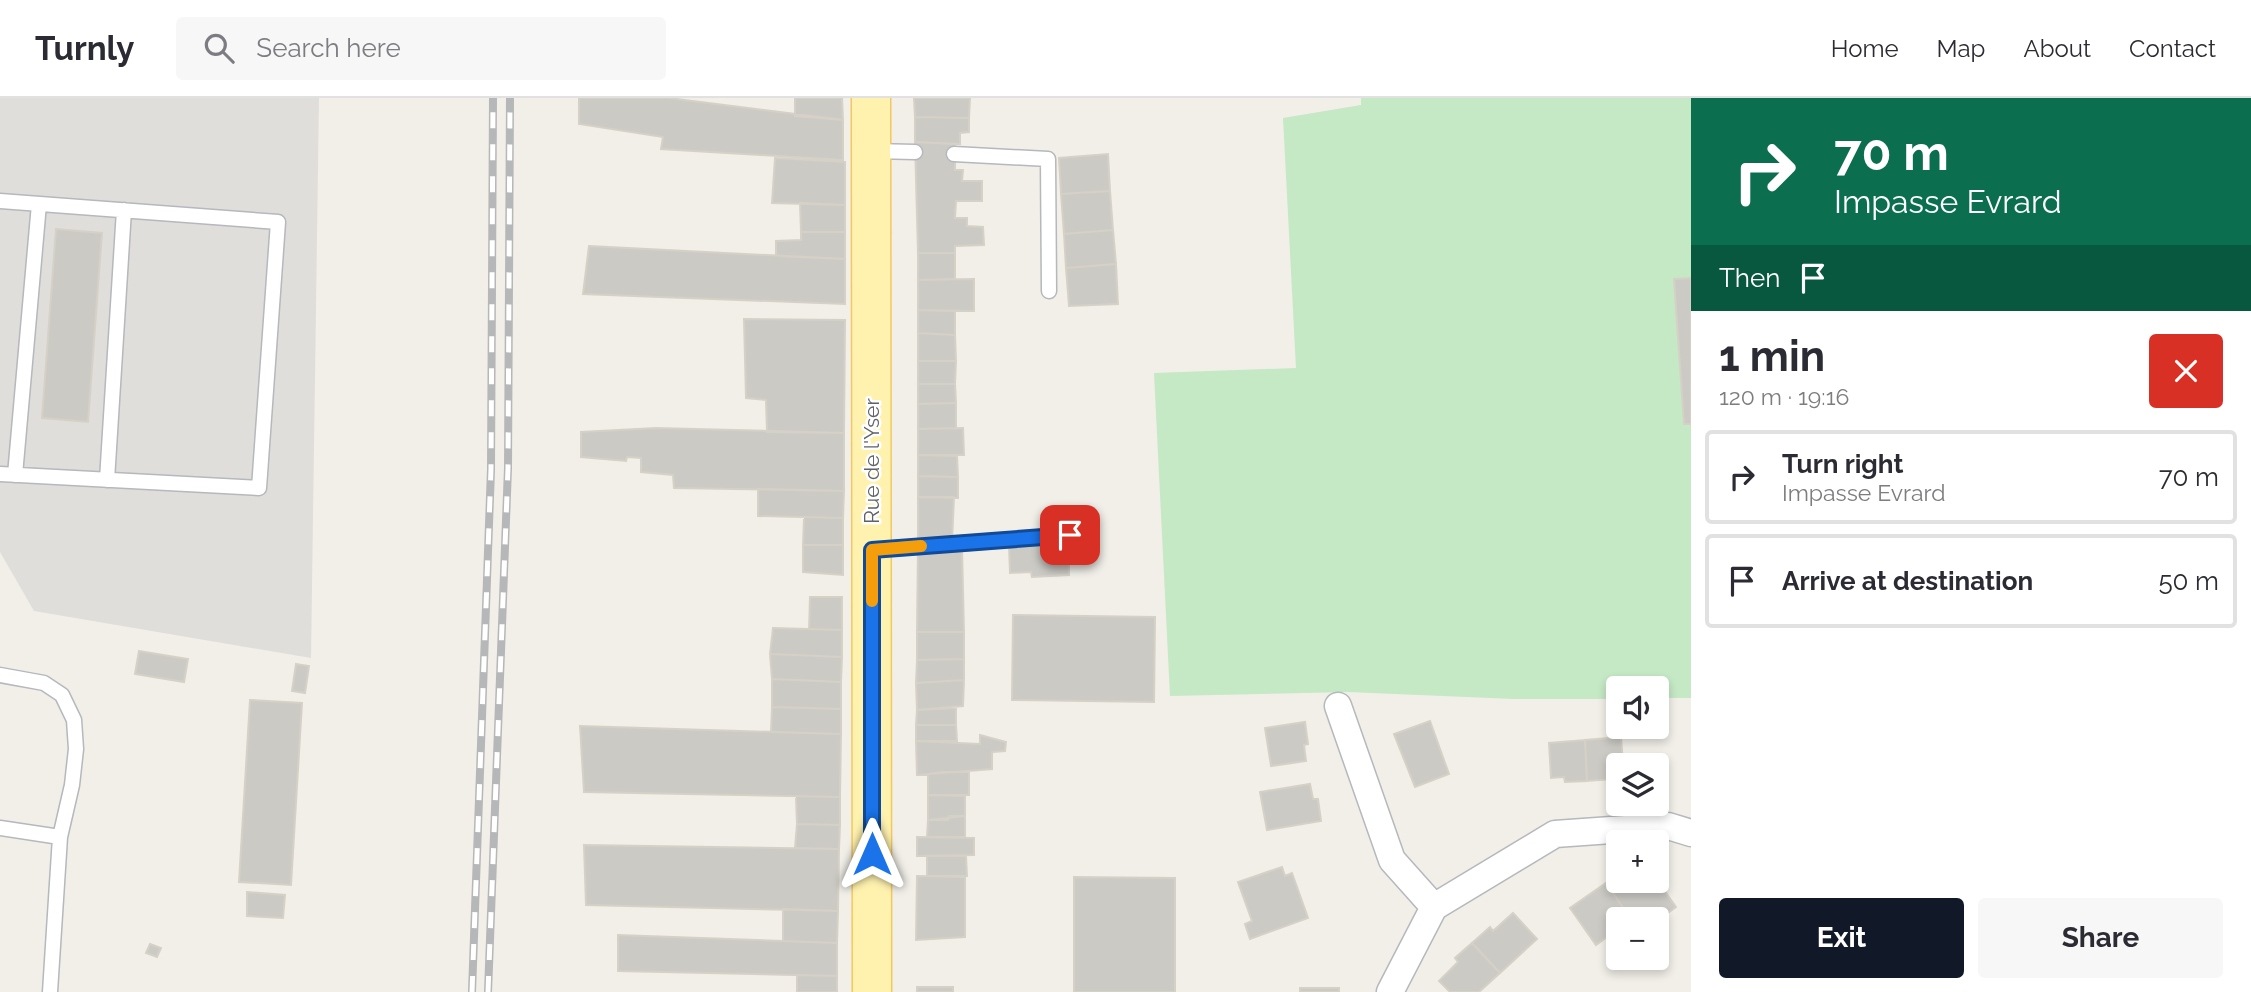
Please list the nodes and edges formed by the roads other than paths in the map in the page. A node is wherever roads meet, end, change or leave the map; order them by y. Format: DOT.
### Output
graph roads {
  1 [pos="872,98"];
  2 [pos="872,151"];
  3 [pos="915,152"];
  4 [pos="954,154"];
  5 [pos="0,201"];
  6 [pos="39,204"];
  7 [pos="124,210"];
  8 [pos="1049,291"];
  9 [pos="8,475"];
  10 [pos="107,480"];
  11 [pos="1070,535"];
  12 [pos="872,550"];
  13 [pos="0,675"];
  14 [pos="1338,706"];
  15 [pos="0,828"];
  16 [pos="1691,832"];
  17 [pos="60,836"];
  18 [pos="1434,907"];
  19 [pos="50,992"];
  20 [pos="872,992"];
  21 [pos="1390,992"];
  1 -- 2 [label="main road, Rue de l'Yser"];
  2 -- 3 [label="lane"];
  2 -- 12 [label="main road, Rue de l'Yser"];
  4 -- 8 [label="lane"];
  5 -- 6 [label="lane"];
  6 -- 7 [label="lane"];
  6 -- 9 [label="lane"];
  7 -- 10 [label="lane"];
  7 -- 10 [label="lane"];
  9 -- 10 [label="lane"];
  11 -- 12 [label="lane"];
  12 -- 20 [label="main road, Rue de l'Yser"];
  13 -- 17 [label="lane"];
  14 -- 18 [label="street"];
  15 -- 17 [label="lane"];
  16 -- 18 [label="street"];
  17 -- 19 [label="lane"];
  18 -- 21 [label="street"];
}
